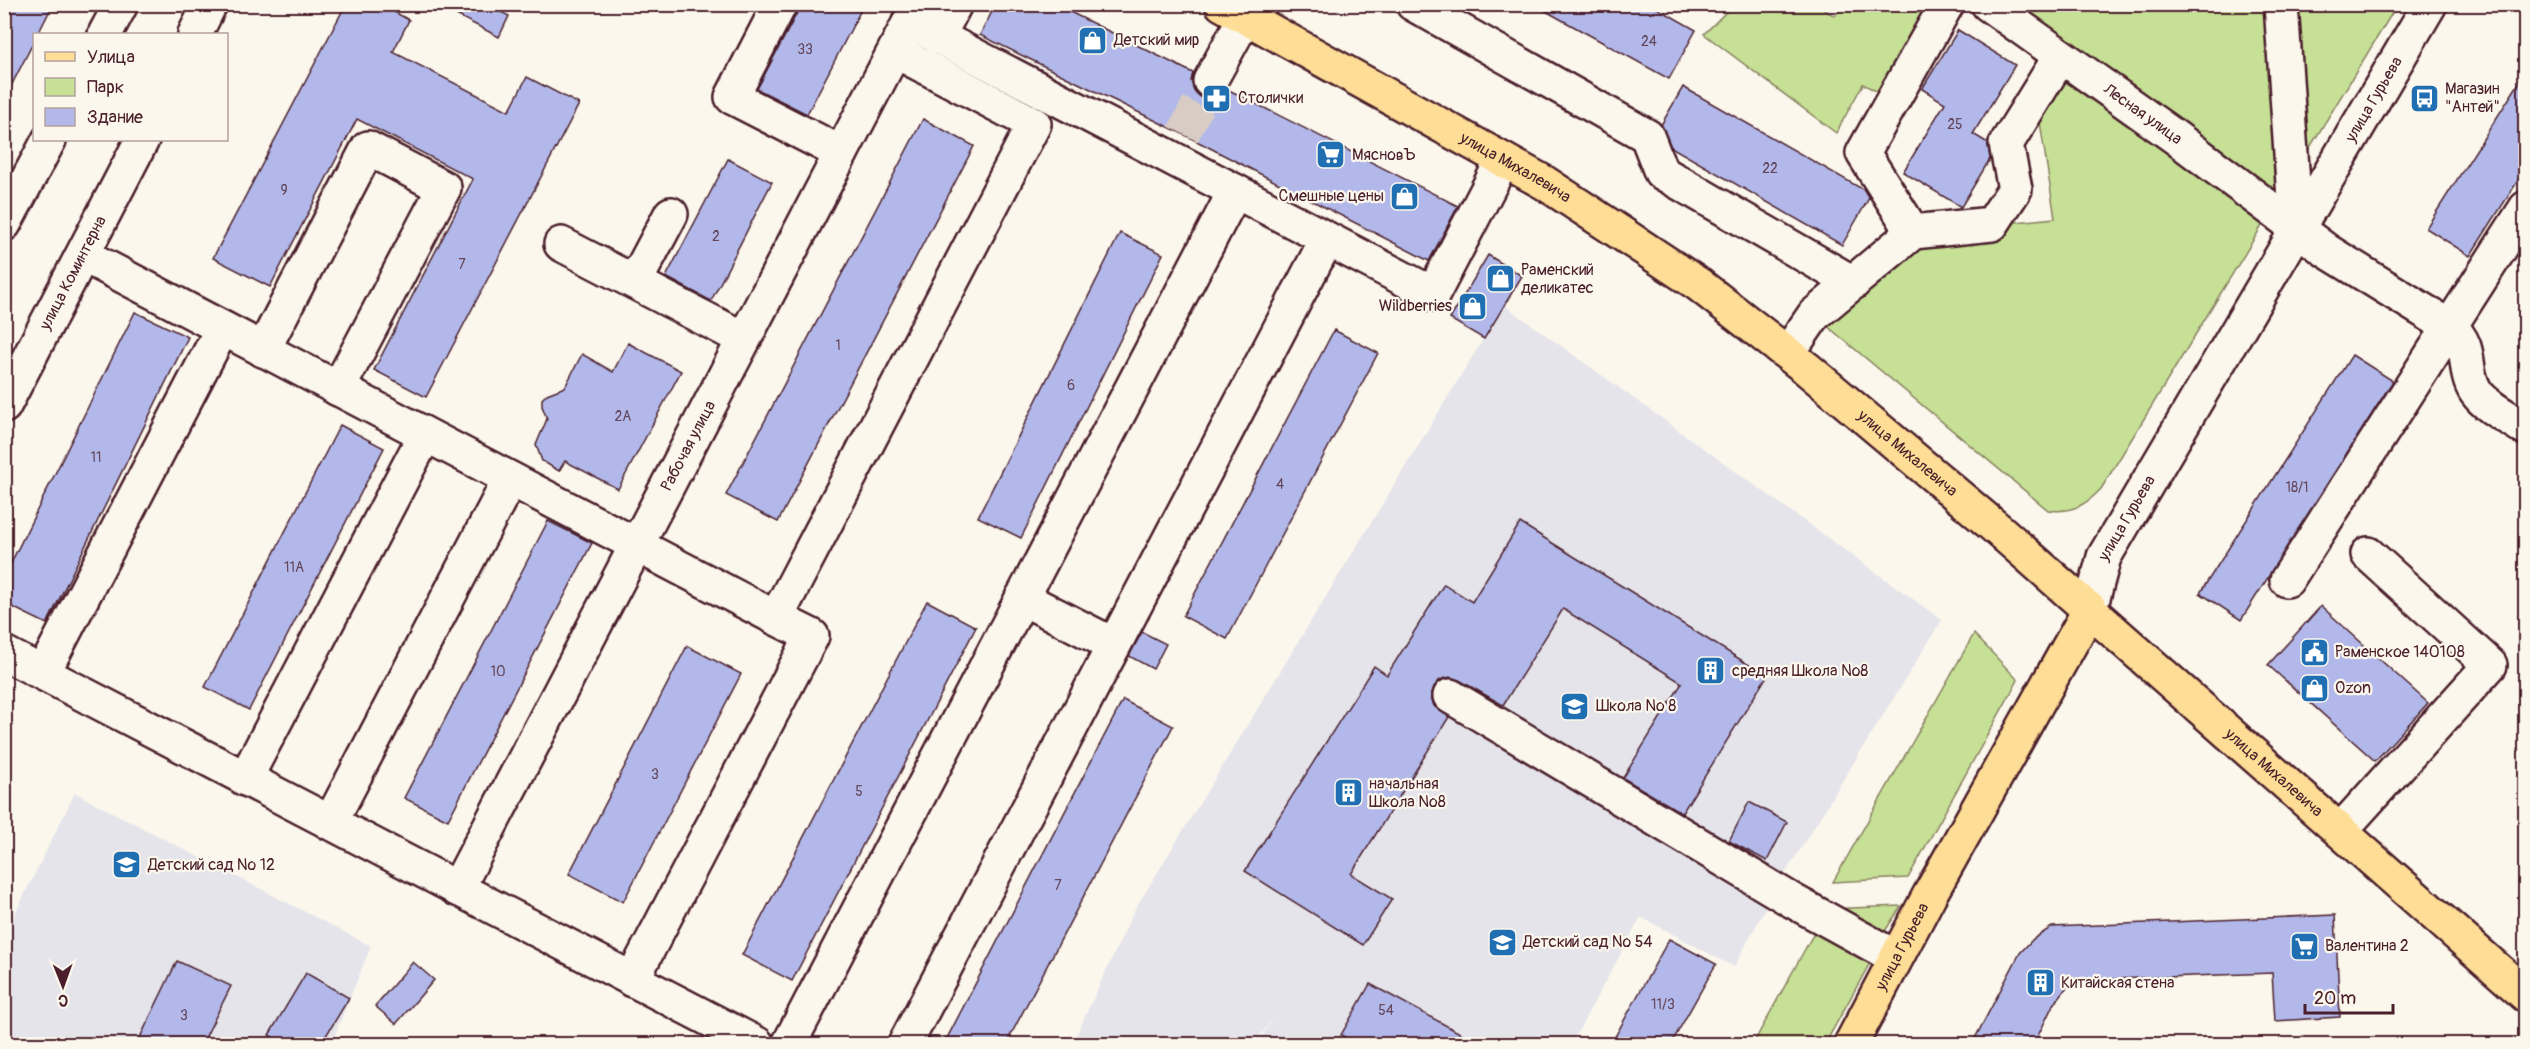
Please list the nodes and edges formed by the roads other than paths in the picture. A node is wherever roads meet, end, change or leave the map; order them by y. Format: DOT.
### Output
graph roads {
  1 [pos="121,4"];
  2 [pos="210,4"];
  3 [pos="780,4"];
  4 [pos="955,4"];
  5 [pos="1413,4"];
  6 [pos="1947,4"];
  7 [pos="1988,4"];
  8 [pos="2281,4"];
  9 [pos="2430,4"];
  10 [pos="1233,11"];
  11 [pos="922,21"];
  12 [pos="106,33"];
  13 [pos="196,33"];
  14 [pos="895,51"];
  15 [pos="2060,57"];
  16 [pos="1210,81"];
  17 [pos="49,141"];
  18 [pos="141,141"];
  19 [pos="841,153"];
  20 [pos="1503,160"];
  21 [pos="1235,191"];
  22 [pos="2526,208"];
  23 [pos="671,214"];
  24 [pos="4,224"];
  25 [pos="2296,229"];
  26 [pos="1913,232"];
  27 [pos="1327,239"];
  28 [pos="561,244"];
  29 [pos="2516,246"];
  30 [pos="83,255"];
  31 [pos="635,282"];
  32 [pos="1853,283"];
  33 [pos="2450,327"];
  34 [pos="222,329"];
  35 [pos="744,339"];
  36 [pos="263,350"];
  37 [pos="1788,353"];
  38 [pos="338,389"];
  39 [pos="4,406"];
  40 [pos="2526,429"];
  41 [pos="425,435"];
  42 [pos="510,479"];
  43 [pos="636,545"];
  44 [pos="2368,554"];
  45 [pos="2287,580"];
  46 [pos="1022,598"];
  47 [pos="2090,609"];
  48 [pos="776,618"];
  49 [pos="1114,645"];
  50 [pos="4,653"];
  51 [pos="43,673"];
  52 [pos="1450,696"];
  53 [pos="245,779"];
  54 [pos="330,823"];
  55 [pos="2341,830"];
  56 [pos="457,889"];
  57 [pos="1895,957"];
  58 [pos="632,980"];
  59 [pos="2526,995"];
  60 [pos="757,1044"];
  61 [pos="789,1044"];
  62 [pos="905,1044"];
  63 [pos="1851,1044"];
  1 -- 12 [label="street"];
  2 -- 13 [label="street"];
  3 -- 19 [label="street"];
  4 -- 11 [label="street, Рабочая улица"];
  5 -- 32 [label="street"];
  6 -- 26 [label="street"];
  7 -- 15 [label="street, Лесная улица"];
  8 -- 25 [label="street"];
  9 -- 25 [label="street, улица Гурьева"];
  10 -- 16 [label="street"];
  10 -- 20 [label="main road, улица Михалевича"];
  11 -- 14 [label="street, Рабочая улица"];
  11 -- 21 [label="street"];
  14 -- 19 [label="street, Рабочая улица"];
  14 -- 48 [label="street"];
  15 -- 25 [label="street, Лесная улица"];
  15 -- 26 [label="street"];
  17 -- 24 [label="street"];
  18 -- 30 [label="street, улица Коминтерна"];
  19 -- 35 [label="street, Рабочая улица"];
  20 -- 27 [label="street"];
  20 -- 37 [label="main road, улица Михалевича"];
  21 -- 27 [label="street"];
  21 -- 46 [label="street"];
  22 -- 29 [label="street"];
  23 -- 31 [label="street"];
  25 -- 33 [label="street, Лесная улица"];
  25 -- 47 [label="street, улица Гурьева"];
  26 -- 32 [label="street"];
  27 -- 49 [label="street"];
  28 -- 31 [label="street"];
  29 -- 33 [label="street"];
  30 -- 34 [label="street"];
  30 -- 39 [label="street, улица Коминтерна"];
  31 -- 35 [label="street"];
  32 -- 37 [label="street"];
  33 -- 40 [label="street"];
  33 -- 45 [label="street"];
  34 -- 36 [label="street"];
  34 -- 51 [label="street"];
  35 -- 43 [label="street, Рабочая улица"];
  36 -- 38 [label="street"];
  36 -- 38 [label="street"];
  37 -- 47 [label="main road, улица Михалевича"];
  38 -- 41 [label="street"];
  41 -- 42 [label="street"];
  41 -- 53 [label="street"];
  42 -- 43 [label="street"];
  42 -- 54 [label="street"];
  43 -- 48 [label="street"];
  43 -- 56 [label="street, Рабочая улица"];
  44 -- 55 [label="street"];
  46 -- 49 [label="street"];
  46 -- 61 [label="street"];
  47 -- 55 [label="main road, улица Михалевича"];
  47 -- 57 [label="main road, улица Гурьева"];
  48 -- 58 [label="street"];
  49 -- 62 [label="street"];
  50 -- 51 [label="street"];
  51 -- 53 [label="street"];
  52 -- 57 [label="street"];
  53 -- 54 [label="street"];
  54 -- 56 [label="street"];
  55 -- 59 [label="main road, улица Михалевича"];
  56 -- 58 [label="street"];
  57 -- 63 [label="main road, улица Гурьева"];
  58 -- 60 [label="street"];
}
